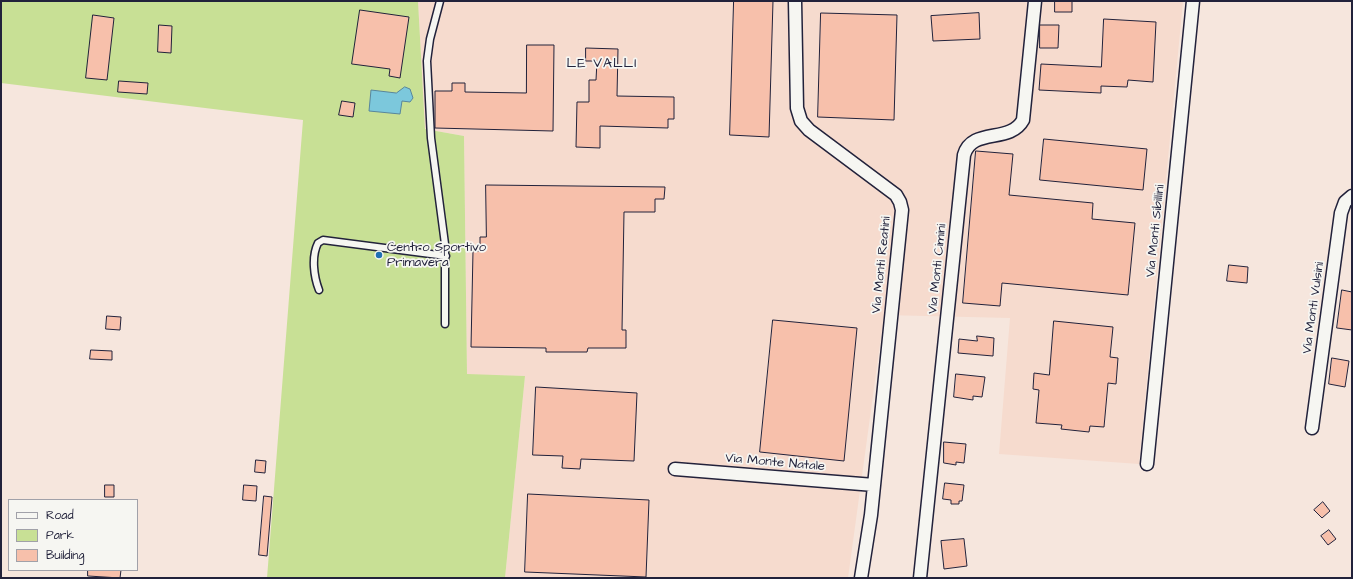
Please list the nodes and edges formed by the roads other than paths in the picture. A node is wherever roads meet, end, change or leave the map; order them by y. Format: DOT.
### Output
graph roads {
  1 [pos="440,1"];
  2 [pos="795,1"];
  3 [pos="1035,1"];
  4 [pos="1193,1"];
  5 [pos="1352,196"];
  6 [pos="446,256"];
  7 [pos="319,290"];
  8 [pos="445,324"];
  9 [pos="1312,428"];
  10 [pos="1146,464"];
  11 [pos="675,469"];
  12 [pos="874,485"];
  13 [pos="860,578"];
  14 [pos="920,578"];
  1 -- 6 [label="lane"];
  2 -- 12 [label="street, Via Monti Reatini"];
  3 -- 14 [label="street, Via Monti Cimini"];
  4 -- 10 [label="street, Via Monti Sibillini"];
  5 -- 9 [label="street, Via Monti Vulsini"];
  6 -- 7 [label="lane"];
  6 -- 8 [label="lane"];
  11 -- 12 [label="street, Via Monte Natale"];
  12 -- 13 [label="street, Via Monti Reatini"];
}
